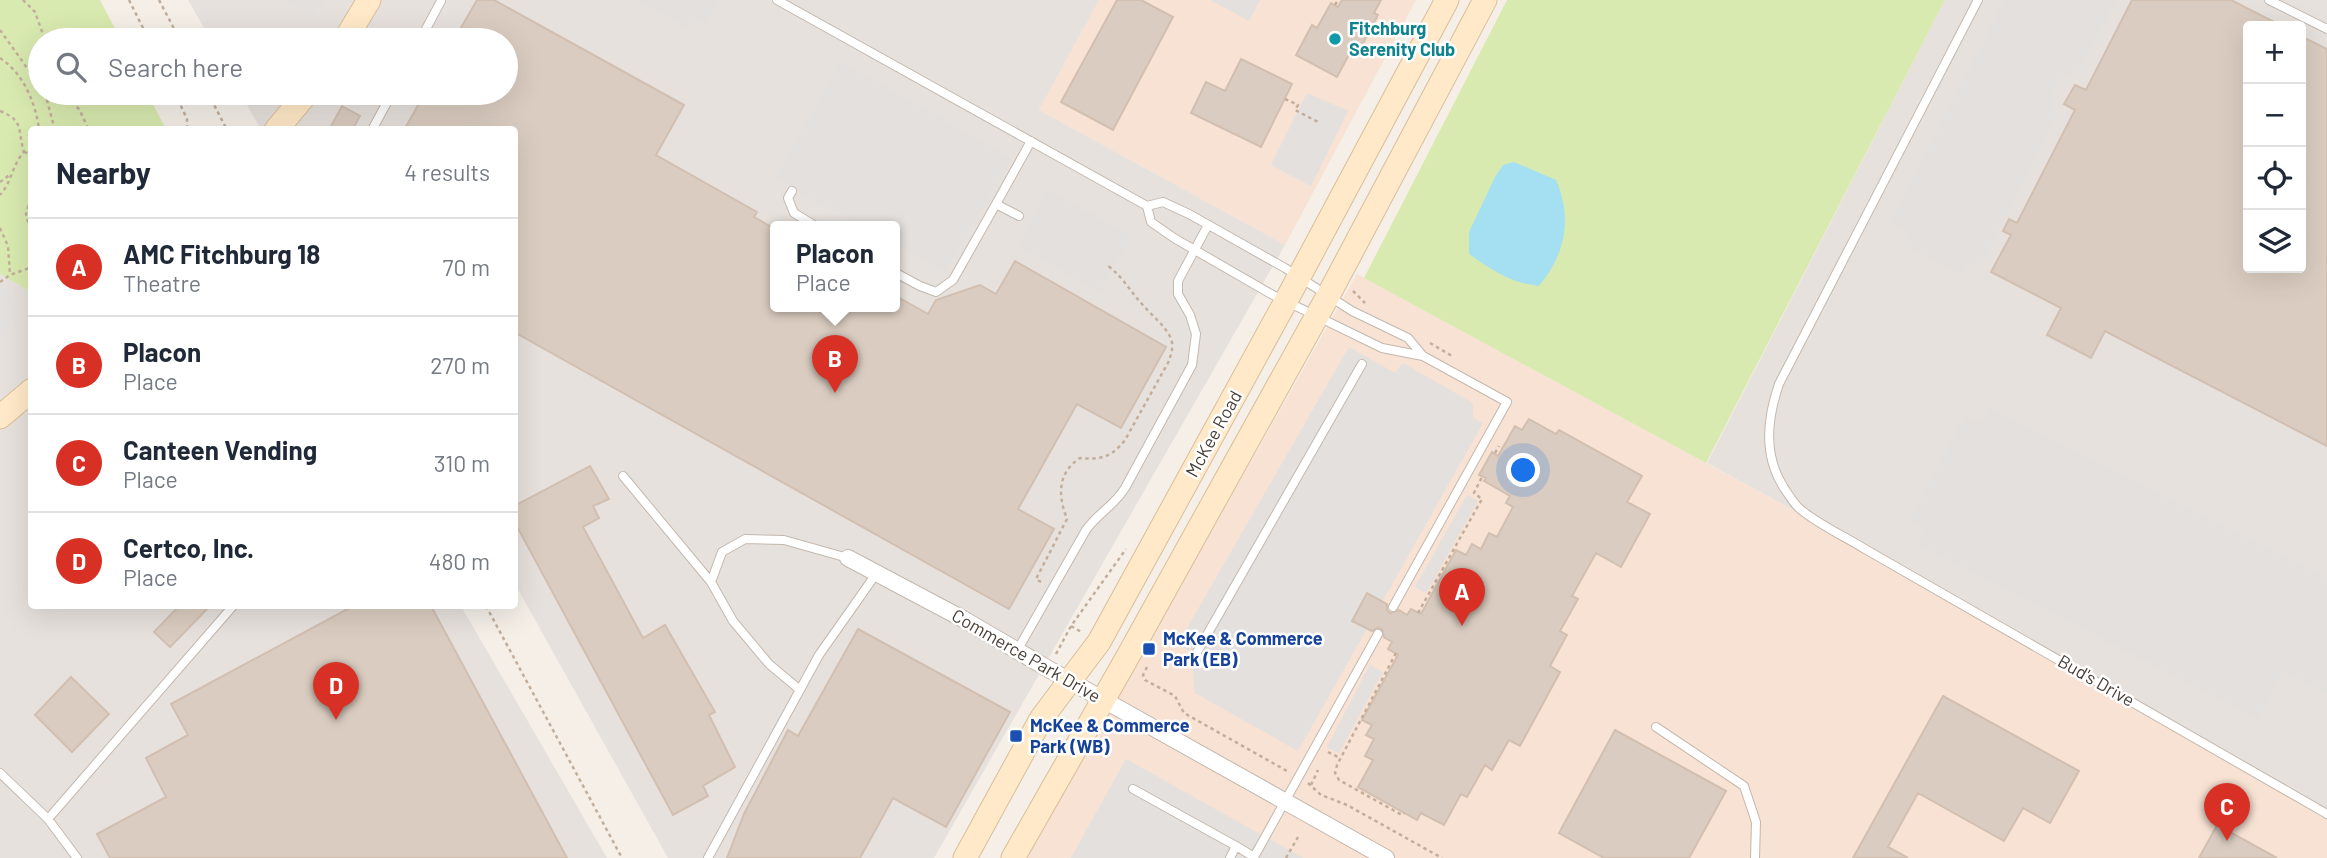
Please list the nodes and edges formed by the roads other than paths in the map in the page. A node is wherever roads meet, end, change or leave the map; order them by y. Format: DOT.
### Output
graph roads {
  1 [pos="369,0"];
  2 [pos="441,0"];
  3 [pos="777,0"];
  4 [pos="1447,0"];
  5 [pos="1485,0"];
  6 [pos="1978,0"];
  7 [pos="2269,0"];
  8 [pos="352,28"];
  9 [pos="426,28"];
  10 [pos="2327,29"];
  11 [pos="297,105"];
  12 [pos="386,105"];
  13 [pos="279,126"];
  14 [pos="374,126"];
  15 [pos="1031,141"];
  16 [pos="792,191"];
  17 [pos="996,204"];
  18 [pos="1147,206"];
  19 [pos="1019,216"];
  20 [pos="806,221"];
  21 [pos="1208,225"];
  22 [pos="1193,250"];
  23 [pos="900,274"];
  24 [pos="1299,277"];
  25 [pos="1286,301"];
  26 [pos="1323,306"];
  27 [pos="1423,356"];
  28 [pos="1362,364"];
  29 [pos="28,393"];
  30 [pos="0,417"];
  31 [pos="623,477"];
  32 [pos="848,558"];
  33 [pos="876,573"];
  34 [pos="711,582"];
  35 [pos="1393,607"];
  36 [pos="230,609"];
  37 [pos="1378,634"];
  38 [pos="1017,649"];
  39 [pos="1196,654"];
  40 [pos="1070,681"];
  41 [pos="800,690"];
  42 [pos="1102,700"];
  43 [pos="1656,727"];
  44 [pos="0,773"];
  45 [pos="1133,789"];
  46 [pos="1285,801"];
  47 [pos="2327,814"];
  48 [pos="48,819"];
  49 [pos="1236,846"];
  50 [pos="1256,857"];
  51 [pos="77,858"];
  52 [pos="708,858"];
  53 [pos="965,858"];
  54 [pos="1013,858"];
  55 [pos="1230,858"];
  56 [pos="1386,858"];
  57 [pos="1755,858"];
  1 -- 8 [label="main road"];
  2 -- 9 [label="lane"];
  3 -- 15 [label="lane"];
  4 -- 24 [label="main road, McKee Road"];
  5 -- 26 [label="main road, McKee Road"];
  6 -- 47 [label="lane, Bud's Drive"];
  7 -- 10 [label="lane"];
  11 -- 13 [label="main road"];
  12 -- 14 [label="lane"];
  15 -- 17 [label="lane"];
  15 -- 18 [label="lane"];
  16 -- 20 [label="lane"];
  17 -- 19 [label="lane"];
  17 -- 23 [label="lane"];
  18 -- 21 [label="lane"];
  18 -- 22 [label="lane"];
  21 -- 22 [label="lane"];
  21 -- 24 [label="lane"];
  22 -- 25 [label="lane"];
  22 -- 38 [label="lane"];
  24 -- 25 [label="main road, McKee Road"];
  24 -- 26 [label="lane"];
  25 -- 26 [label="lane"];
  25 -- 40 [label="main road, McKee Road"];
  26 -- 27 [label="lane"];
  26 -- 27 [label="lane"];
  26 -- 42 [label="main road, McKee Road"];
  27 -- 35 [label="lane"];
  28 -- 39 [label="lane"];
  29 -- 30 [label="main road"];
  31 -- 34 [label="lane"];
  32 -- 33 [label="street, Commerce Park Drive"];
  32 -- 34 [label="lane"];
  33 -- 38 [label="street, Commerce Park Drive"];
  33 -- 41 [label="lane"];
  34 -- 41 [label="lane"];
  36 -- 48 [label="lane"];
  37 -- 46 [label="lane"];
  38 -- 40 [label="street, Commerce Park Drive"];
  40 -- 42 [label="street, Commerce Park Drive"];
  40 -- 53 [label="main road, McKee Road"];
  41 -- 52 [label="lane"];
  42 -- 46 [label="street, Commerce Park Drive"];
  42 -- 54 [label="main road, McKee Road"];
  43 -- 57 [label="lane"];
  44 -- 48 [label="lane"];
  45 -- 49 [label="lane"];
  46 -- 50 [label="lane"];
  46 -- 56 [label="street, Commerce Park Drive"];
  48 -- 51 [label="lane"];
  49 -- 50 [label="lane"];
  49 -- 55 [label="lane"];
}
